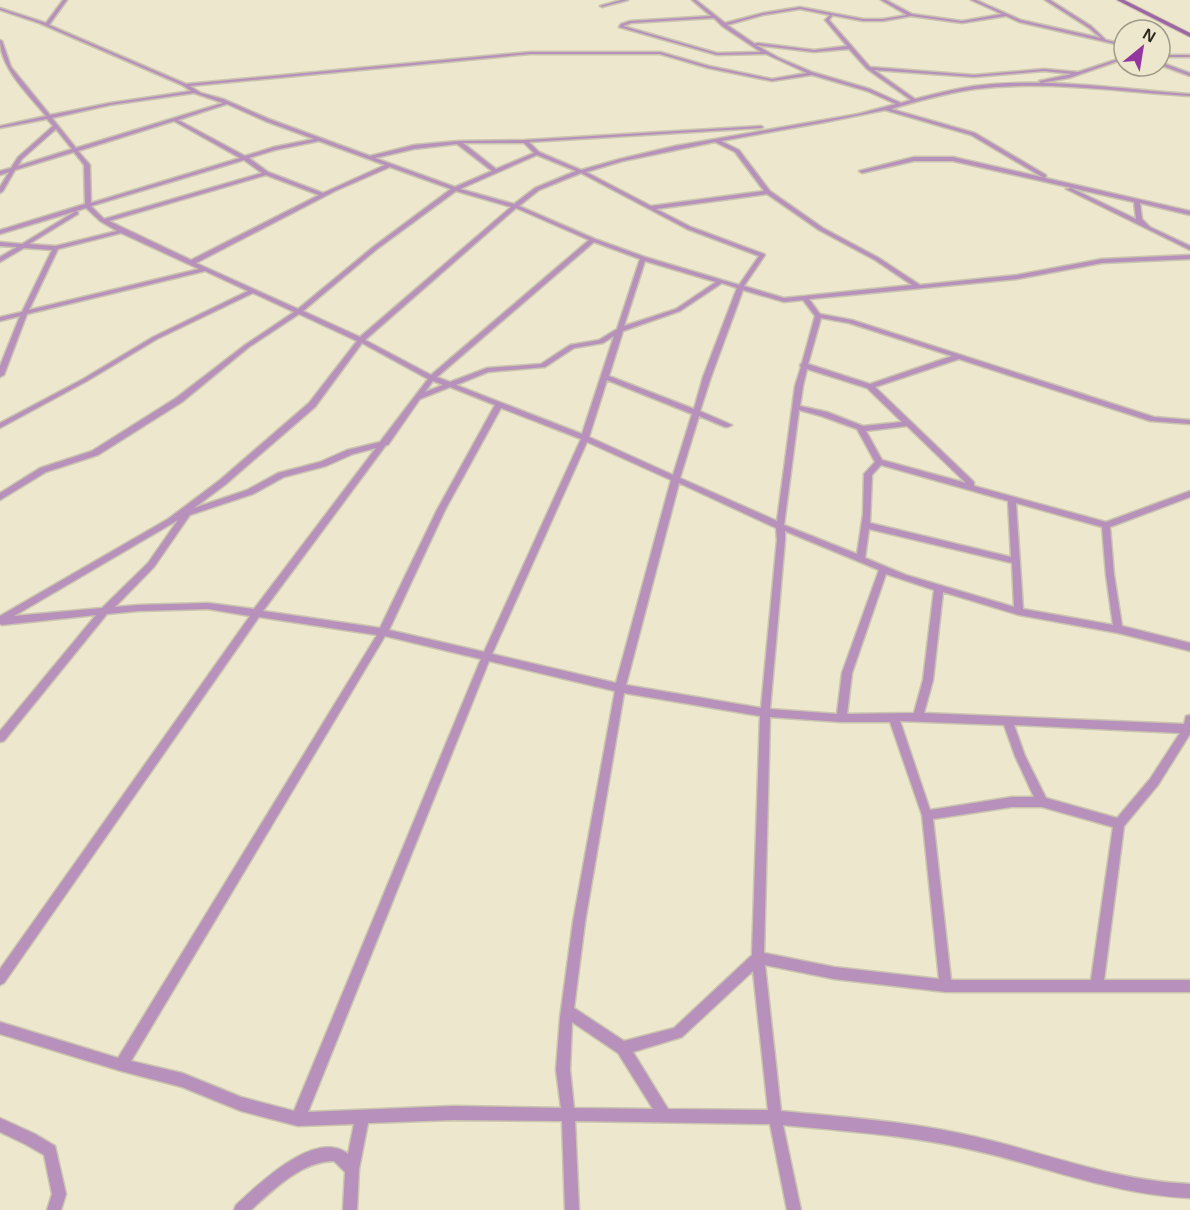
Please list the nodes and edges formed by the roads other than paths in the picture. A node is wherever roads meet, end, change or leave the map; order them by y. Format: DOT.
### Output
graph roads {
  1 [pos="65,0"];
  2 [pos="626,0"];
  3 [pos="694,0"];
  4 [pos="883,0"];
  5 [pos="973,0"];
  6 [pos="1047,0"];
  7 [pos="1120,0"];
  8 [pos="795,3"];
  9 [pos="602,6"];
  10 [pos="800,8"];
  11 [pos="0,9"];
  12 [pos="911,15"];
  13 [pos="1005,15"];
  14 [pos="830,16"];
  15 [pos="714,17"];
  16 [pos="47,25"];
  17 [pos="723,25"];
  18 [pos="1190,35"];
  19 [pos="1105,39"];
  20 [pos="0,41"];
  21 [pos="1112,41"];
  22 [pos="746,42"];
  23 [pos="852,47"];
  24 [pos="767,54"];
  25 [pos="1172,56"];
  26 [pos="1190,56"];
  27 [pos="1112,62"];
  28 [pos="869,68"];
  29 [pos="1172,68"];
  30 [pos="812,74"];
  31 [pos="1078,74"];
  32 [pos="1190,75"];
  33 [pos="186,85"];
  34 [pos="1027,85"];
  35 [pos="194,92"];
  36 [pos="1190,95"];
  37 [pos="915,101"];
  38 [pos="227,103"];
  39 [pos="901,105"];
  40 [pos="887,109"];
  41 [pos="48,118"];
  42 [pos="174,119"];
  43 [pos="797,126"];
  44 [pos="0,127"];
  45 [pos="55,127"];
  46 [pos="321,139"];
  47 [pos="717,140"];
  48 [pos="525,141"];
  49 [pos="458,142"];
  50 [pos="74,149"];
  51 [pos="537,153"];
  52 [pos="245,158"];
  53 [pos="369,158"];
  54 [pos="390,165"];
  55 [pos="14,168"];
  56 [pos="496,171"];
  57 [pos="862,171"];
  58 [pos="582,172"];
  59 [pos="0,173"];
  60 [pos="266,173"];
  61 [pos="1053,181"];
  62 [pos="455,189"];
  63 [pos="0,191"];
  64 [pos="768,192"];
  65 [pos="323,195"];
  66 [pos="1137,201"];
  67 [pos="88,206"];
  68 [pos="515,206"];
  69 [pos="649,208"];
  70 [pos="1190,213"];
  71 [pos="104,221"];
  72 [pos="1146,226"];
  73 [pos="122,231"];
  74 [pos="0,232"];
  75 [pos="593,240"];
  76 [pos="0,244"];
  77 [pos="23,246"];
  78 [pos="56,248"];
  79 [pos="1190,248"];
  80 [pos="1190,257"];
  81 [pos="643,258"];
  82 [pos="0,260"];
  83 [pos="191,263"];
  84 [pos="205,269"];
  85 [pos="720,282"];
  86 [pos="919,287"];
  87 [pos="740,288"];
  88 [pos="253,291"];
  89 [pos="805,299"];
  90 [pos="25,312"];
  91 [pos="298,312"];
  92 [pos="818,316"];
  93 [pos="0,319"];
  94 [pos="620,330"];
  95 [pos="361,340"];
  96 [pos="960,356"];
  97 [pos="803,365"];
  98 [pos="0,375"];
  99 [pos="605,377"];
  100 [pos="432,378"];
  101 [pos="449,385"];
  102 [pos="870,386"];
  103 [pos="417,399"];
  104 [pos="499,405"];
  105 [pos="796,407"];
  106 [pos="696,413"];
  107 [pos="1190,422"];
  108 [pos="909,423"];
  109 [pos="728,425"];
  110 [pos="0,426"];
  111 [pos="862,429"];
  112 [pos="585,438"];
  113 [pos="385,442"];
  114 [pos="879,462"];
  115 [pos="676,478"];
  116 [pos="972,486"];
  117 [pos="1190,494"];
  118 [pos="0,497"];
  119 [pos="1012,500"];
  120 [pos="188,512"];
  121 [pos="171,521"];
  122 [pos="865,525"];
  123 [pos="1106,525"];
  124 [pos="780,526"];
  125 [pos="860,560"];
  126 [pos="1016,561"];
  127 [pos="884,568"];
  128 [pos="939,589"];
  129 [pos="1019,612"];
  130 [pos="103,613"];
  131 [pos="256,614"];
  132 [pos="0,621"];
  133 [pos="1118,629"];
  134 [pos="383,632"];
  135 [pos="1190,647"];
  136 [pos="486,657"];
  137 [pos="620,688"];
  138 [pos="765,713"];
  139 [pos="893,717"];
  140 [pos="918,717"];
  141 [pos="841,718"];
  142 [pos="1007,720"];
  143 [pos="1189,725"];
  144 [pos="0,738"];
  145 [pos="1042,802"];
  146 [pos="927,815"];
  147 [pos="1119,824"];
  148 [pos="758,958"];
  149 [pos="0,979"];
  150 [pos="1097,984"];
  151 [pos="946,986"];
  152 [pos="1190,986"];
  153 [pos="567,1011"];
  154 [pos="0,1028"];
  155 [pos="623,1048"];
  156 [pos="121,1065"];
  157 [pos="568,1114"];
  158 [pos="664,1116"];
  159 [pos="362,1117"];
  160 [pos="775,1117"];
  161 [pos="298,1119"];
  162 [pos="0,1125"];
  163 [pos="352,1169"];
  164 [pos="1190,1191"];
  165 [pos="54,1210"];
  166 [pos="241,1210"];
  167 [pos="350,1210"];
  168 [pos="572,1210"];
  169 [pos="794,1210"];
  1 -- 16 [label="street"];
  2 -- 9 [label="street"];
  3 -- 15 [label="street"];
  4 -- 12 [label="street"];
  5 -- 13 [label="street"];
  6 -- 19 [label="street"];
  7 -- 18 [label="main road"];
  8 -- 10 [label="street"];
  10 -- 14 [label="street"];
  10 -- 17 [label="street"];
  11 -- 16 [label="street"];
  12 -- 13 [label="street"];
  12 -- 14 [label="street"];
  13 -- 19 [label="street"];
  14 -- 23 [label="street"];
  15 -- 17 [label="street"];
  15 -- 24 [label="street"];
  16 -- 33 [label="street"];
  17 -- 22 [label="street"];
  19 -- 21 [label="street"];
  20 -- 41 [label="street"];
  22 -- 23 [label="street"];
  22 -- 24 [label="street"];
  23 -- 28 [label="street"];
  24 -- 30 [label="street"];
  25 -- 26 [label="street"];
  27 -- 31 [label="street"];
  28 -- 31 [label="street"];
  28 -- 37 [label="street"];
  29 -- 32 [label="street"];
  30 -- 33 [label="street"];
  30 -- 39 [label="street"];
  31 -- 34 [label="street"];
  33 -- 35 [label="street"];
  34 -- 36 [label="street"];
  34 -- 37 [label="street"];
  35 -- 38 [label="street"];
  35 -- 41 [label="street"];
  37 -- 39 [label="street"];
  38 -- 42 [label="street"];
  38 -- 46 [label="street"];
  39 -- 40 [label="street"];
  40 -- 43 [label="street"];
  40 -- 61 [label="street"];
  41 -- 44 [label="street"];
  41 -- 45 [label="street"];
  42 -- 50 [label="street"];
  42 -- 52 [label="street"];
  43 -- 47 [label="street"];
  43 -- 48 [label="street"];
  45 -- 50 [label="street"];
  45 -- 55 [label="street"];
  46 -- 52 [label="street"];
  46 -- 53 [label="street"];
  47 -- 58 [label="street"];
  47 -- 64 [label="street"];
  48 -- 49 [label="street"];
  48 -- 51 [label="street"];
  49 -- 53 [label="street"];
  49 -- 56 [label="street"];
  50 -- 55 [label="street"];
  50 -- 67 [label="street"];
  51 -- 56 [label="street"];
  51 -- 58 [label="street"];
  52 -- 60 [label="street"];
  52 -- 67 [label="street"];
  53 -- 54 [label="street"];
  54 -- 62 [label="street"];
  54 -- 65 [label="street"];
  55 -- 59 [label="street"];
  55 -- 63 [label="street"];
  56 -- 62 [label="street"];
  57 -- 61 [label="street"];
  58 -- 68 [label="street"];
  58 -- 69 [label="street"];
  60 -- 65 [label="street"];
  60 -- 71 [label="street"];
  61 -- 66 [label="street"];
  61 -- 72 [label="street"];
  62 -- 68 [label="street"];
  62 -- 91 [label="street"];
  64 -- 69 [label="street"];
  64 -- 86 [label="street"];
  65 -- 83 [label="street"];
  66 -- 70 [label="street"];
  66 -- 72 [label="street"];
  67 -- 71 [label="street"];
  67 -- 74 [label="street"];
  67 -- 77 [label="street"];
  68 -- 75 [label="street"];
  68 -- 95 [label="street"];
  69 -- 87 [label="street"];
  71 -- 73 [label="street"];
  72 -- 79 [label="street"];
  73 -- 78 [label="street"];
  73 -- 83 [label="street"];
  75 -- 81 [label="street"];
  75 -- 100 [label="street"];
  76 -- 77 [label="street"];
  77 -- 78 [label="street"];
  77 -- 82 [label="street"];
  78 -- 90 [label="street"];
  80 -- 86 [label="street"];
  81 -- 85 [label="street"];
  81 -- 94 [label="street"];
  83 -- 84 [label="street"];
  84 -- 88 [label="street"];
  84 -- 90 [label="street"];
  85 -- 87 [label="street"];
  85 -- 94 [label="street"];
  86 -- 89 [label="street"];
  87 -- 89 [label="street"];
  87 -- 106 [label="street"];
  88 -- 91 [label="street"];
  88 -- 110 [label="street"];
  89 -- 92 [label="street"];
  90 -- 93 [label="street"];
  90 -- 98 [label="street"];
  91 -- 95 [label="street"];
  91 -- 118 [label="street"];
  92 -- 96 [label="street"];
  92 -- 97 [label="street"];
  94 -- 99 [label="street"];
  94 -- 101 [label="street"];
  95 -- 100 [label="street"];
  95 -- 121 [label="street"];
  96 -- 102 [label="street"];
  96 -- 107 [label="street"];
  97 -- 102 [label="street"];
  97 -- 105 [label="street"];
  99 -- 106 [label="street"];
  99 -- 112 [label="street"];
  100 -- 101 [label="street"];
  100 -- 103 [label="street"];
  101 -- 103 [label="street"];
  101 -- 104 [label="street"];
  102 -- 108 [label="street"];
  103 -- 113 [label="street"];
  104 -- 112 [label="street"];
  104 -- 134 [label="street"];
  105 -- 111 [label="street"];
  105 -- 124 [label="street"];
  106 -- 109 [label="street"];
  106 -- 115 [label="street"];
  108 -- 111 [label="street"];
  108 -- 116 [label="street"];
  111 -- 114 [label="street"];
  112 -- 115 [label="street"];
  112 -- 136 [label="street"];
  113 -- 120 [label="street"];
  113 -- 131 [label="street"];
  114 -- 116 [label="street"];
  114 -- 122 [label="street"];
  115 -- 124 [label="street"];
  115 -- 137 [label="street"];
  116 -- 119 [label="street"];
  117 -- 123 [label="street"];
  119 -- 123 [label="street"];
  119 -- 126 [label="street"];
  120 -- 121 [label="street"];
  120 -- 130 [label="street"];
  121 -- 132 [label="street"];
  122 -- 125 [label="street"];
  122 -- 126 [label="street"];
  123 -- 133 [label="street"];
  124 -- 125 [label="street"];
  124 -- 138 [label="street"];
  125 -- 127 [label="street"];
  126 -- 129 [label="street"];
  127 -- 128 [label="street"];
  127 -- 141 [label="street"];
  128 -- 129 [label="street"];
  128 -- 140 [label="street"];
  129 -- 133 [label="street"];
  130 -- 131 [label="street"];
  130 -- 132 [label="street"];
  130 -- 144 [label="street"];
  131 -- 134 [label="street"];
  131 -- 149 [label="street"];
  133 -- 135 [label="street"];
  134 -- 136 [label="street"];
  134 -- 156 [label="street"];
  136 -- 137 [label="street"];
  136 -- 161 [label="street"];
  137 -- 138 [label="street"];
  137 -- 153 [label="street"];
  138 -- 141 [label="street"];
  138 -- 148 [label="street"];
  139 -- 140 [label="street"];
  139 -- 141 [label="street"];
  139 -- 146 [label="street"];
  140 -- 142 [label="street"];
  142 -- 143 [label="street"];
  142 -- 145 [label="street"];
  143 -- 147 [label="street"];
  145 -- 146 [label="street"];
  145 -- 147 [label="street"];
  146 -- 151 [label="street"];
  147 -- 150 [label="street"];
  148 -- 151 [label="street"];
  148 -- 155 [label="street"];
  148 -- 160 [label="street"];
  150 -- 151 [label="street"];
  150 -- 152 [label="street"];
  153 -- 155 [label="street"];
  153 -- 157 [label="street"];
  154 -- 156 [label="street"];
  155 -- 158 [label="street"];
  156 -- 161 [label="street"];
  157 -- 158 [label="street"];
  157 -- 159 [label="street"];
  157 -- 168 [label="street"];
  158 -- 160 [label="street"];
  159 -- 161 [label="street"];
  159 -- 163 [label="street"];
  160 -- 164 [label="street"];
  160 -- 169 [label="street"];
  162 -- 165 [label="street"];
  163 -- 166 [label="street"];
  163 -- 167 [label="street"];
}
